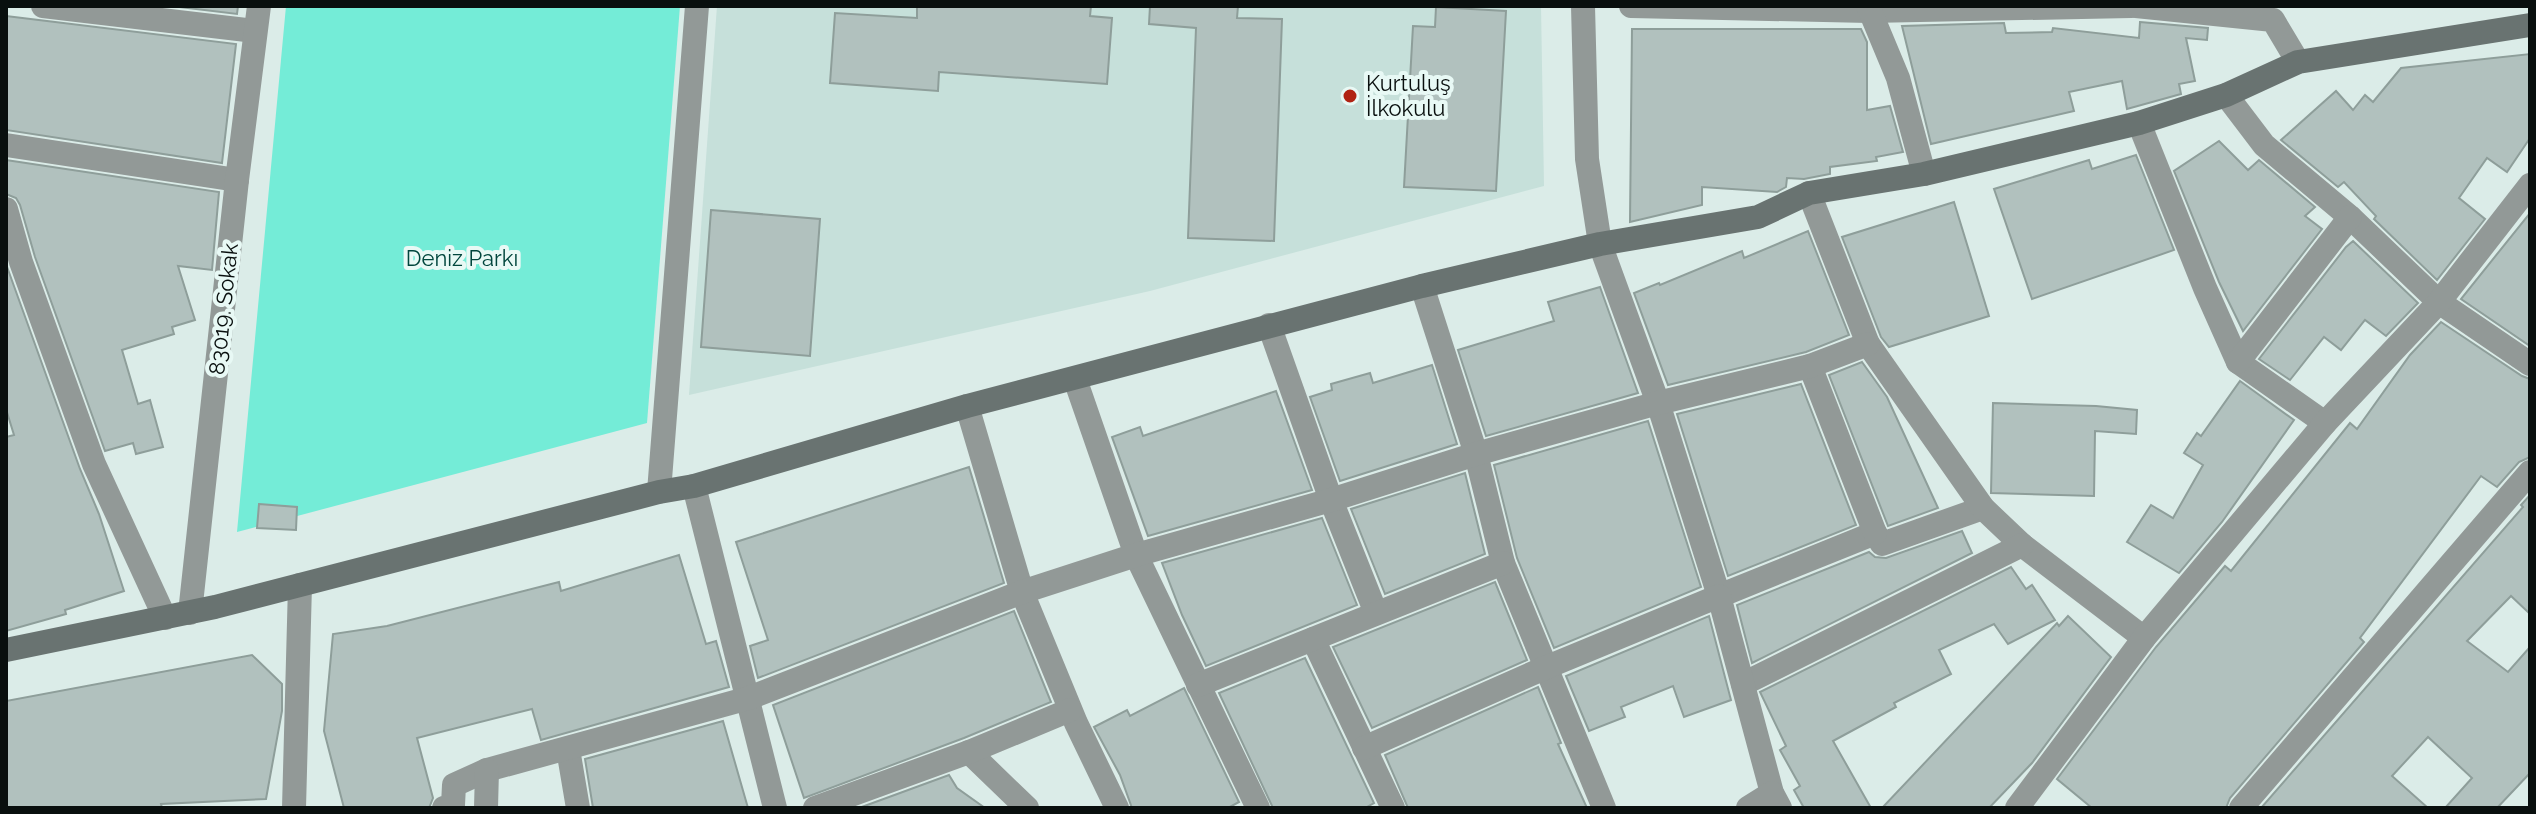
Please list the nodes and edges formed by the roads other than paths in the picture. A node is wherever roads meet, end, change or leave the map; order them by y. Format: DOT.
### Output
graph roads {
  1 [pos="43,6"];
  2 [pos="259,6"];
  3 [pos="697,6"];
  4 [pos="1583,6"];
  5 [pos="1631,6"];
  6 [pos="2134,6"];
  7 [pos="1868,8"];
  8 [pos="2274,13"];
  9 [pos="2530,25"];
  10 [pos="255,31"];
  11 [pos="2298,62"];
  12 [pos="2226,95"];
  13 [pos="2139,123"];
  14 [pos="6,145"];
  15 [pos="1924,174"];
  16 [pos="237,180"];
  17 [pos="2530,185"];
  18 [pos="1809,193"];
  19 [pos="6,209"];
  20 [pos="2350,217"];
  21 [pos="1600,244"];
  22 [pos="13,264"];
  23 [pos="1422,286"];
  24 [pos="2439,302"];
  25 [pos="1269,325"];
  26 [pos="1868,344"];
  27 [pos="2238,362"];
  28 [pos="2530,364"];
  29 [pos="1810,366"];
  30 [pos="1075,379"];
  31 [pos="1658,403"];
  32 [pos="967,406"];
  33 [pos="2325,423"];
  34 [pos="1476,454"];
  35 [pos="2530,472"];
  36 [pos="694,486"];
  37 [pos="659,492"];
  38 [pos="1331,500"];
  39 [pos="1983,508"];
  40 [pos="1875,533"];
  41 [pos="2022,545"];
  42 [pos="1136,555"];
  43 [pos="1503,563"];
  44 [pos="300,585"];
  45 [pos="1022,592"];
  46 [pos="1719,596"];
  47 [pos="190,613"];
  48 [pos="1376,613"];
  49 [pos="165,618"];
  50 [pos="2144,638"];
  51 [pos="1313,639"];
  52 [pos="7,647"];
  53 [pos="1547,667"];
  54 [pos="1743,684"];
  55 [pos="1198,685"];
  56 [pos="749,698"];
  57 [pos="1070,710"];
  58 [pos="1364,748"];
  59 [pos="568,749"];
  60 [pos="969,752"];
  61 [pos="487,770"];
  62 [pos="1776,800"];
  63 [pos="293,808"];
  64 [pos="444,808"];
  65 [pos="486,808"];
  66 [pos="578,808"];
  67 [pos="775,808"];
  68 [pos="815,808"];
  69 [pos="1027,808"];
  70 [pos="1117,808"];
  71 [pos="1258,808"];
  72 [pos="1393,808"];
  73 [pos="1604,808"];
  74 [pos="1748,808"];
  75 [pos="2017,808"];
  76 [pos="2241,808"];
  1 -- 10 [label="street"];
  2 -- 10 [label="street, 83019. Sokak"];
  3 -- 37 [label="street"];
  4 -- 21 [label="street"];
  5 -- 7 [label="street"];
  6 -- 7 [label="street"];
  6 -- 8 [label="street"];
  7 -- 15 [label="street"];
  8 -- 11 [label="street"];
  9 -- 11 [label="street"];
  10 -- 16 [label="street, 83019. Sokak"];
  11 -- 12 [label="street"];
  12 -- 13 [label="street"];
  12 -- 20 [label="street"];
  13 -- 15 [label="street"];
  13 -- 27 [label="street"];
  14 -- 16 [label="street"];
  15 -- 18 [label="street"];
  16 -- 47 [label="street, 83019. Sokak"];
  17 -- 24 [label="street"];
  18 -- 21 [label="street"];
  18 -- 26 [label="street"];
  19 -- 22 [label="street"];
  20 -- 24 [label="street"];
  20 -- 27 [label="street"];
  21 -- 23 [label="street"];
  21 -- 31 [label="street"];
  22 -- 49 [label="street"];
  23 -- 25 [label="street"];
  23 -- 34 [label="street"];
  24 -- 28 [label="street"];
  24 -- 33 [label="street"];
  25 -- 30 [label="street"];
  25 -- 38 [label="street"];
  26 -- 29 [label="street"];
  26 -- 39 [label="street"];
  27 -- 33 [label="street"];
  29 -- 31 [label="street"];
  29 -- 40 [label="street"];
  30 -- 32 [label="street"];
  30 -- 42 [label="street"];
  31 -- 34 [label="street"];
  31 -- 46 [label="street"];
  32 -- 36 [label="street"];
  32 -- 45 [label="street"];
  33 -- 50 [label="street"];
  34 -- 38 [label="street"];
  34 -- 43 [label="street"];
  35 -- 76 [label="street"];
  36 -- 37 [label="street"];
  36 -- 56 [label="street"];
  37 -- 44 [label="street"];
  38 -- 42 [label="street"];
  38 -- 48 [label="street"];
  39 -- 40 [label="street"];
  39 -- 41 [label="street"];
  40 -- 46 [label="street"];
  41 -- 50 [label="street"];
  41 -- 54 [label="street"];
  42 -- 45 [label="street"];
  42 -- 55 [label="street"];
  43 -- 48 [label="street"];
  43 -- 53 [label="street"];
  44 -- 47 [label="street"];
  44 -- 63 [label="street"];
  45 -- 56 [label="street"];
  45 -- 57 [label="street"];
  46 -- 53 [label="street"];
  46 -- 54 [label="street"];
  47 -- 49 [label="street"];
  48 -- 51 [label="street"];
  49 -- 52 [label="street"];
  50 -- 75 [label="street"];
  51 -- 55 [label="street"];
  51 -- 58 [label="street"];
  53 -- 58 [label="street"];
  53 -- 73 [label="street"];
  54 -- 62 [label="street"];
  55 -- 71 [label="street"];
  56 -- 59 [label="street"];
  56 -- 67 [label="street"];
  57 -- 60 [label="street"];
  57 -- 70 [label="street"];
  58 -- 72 [label="street"];
  59 -- 61 [label="street"];
  59 -- 66 [label="street"];
  60 -- 68 [label="street"];
  60 -- 69 [label="street"];
  61 -- 64 [label="street"];
  61 -- 65 [label="street"];
  62 -- 74 [label="street"];
}
